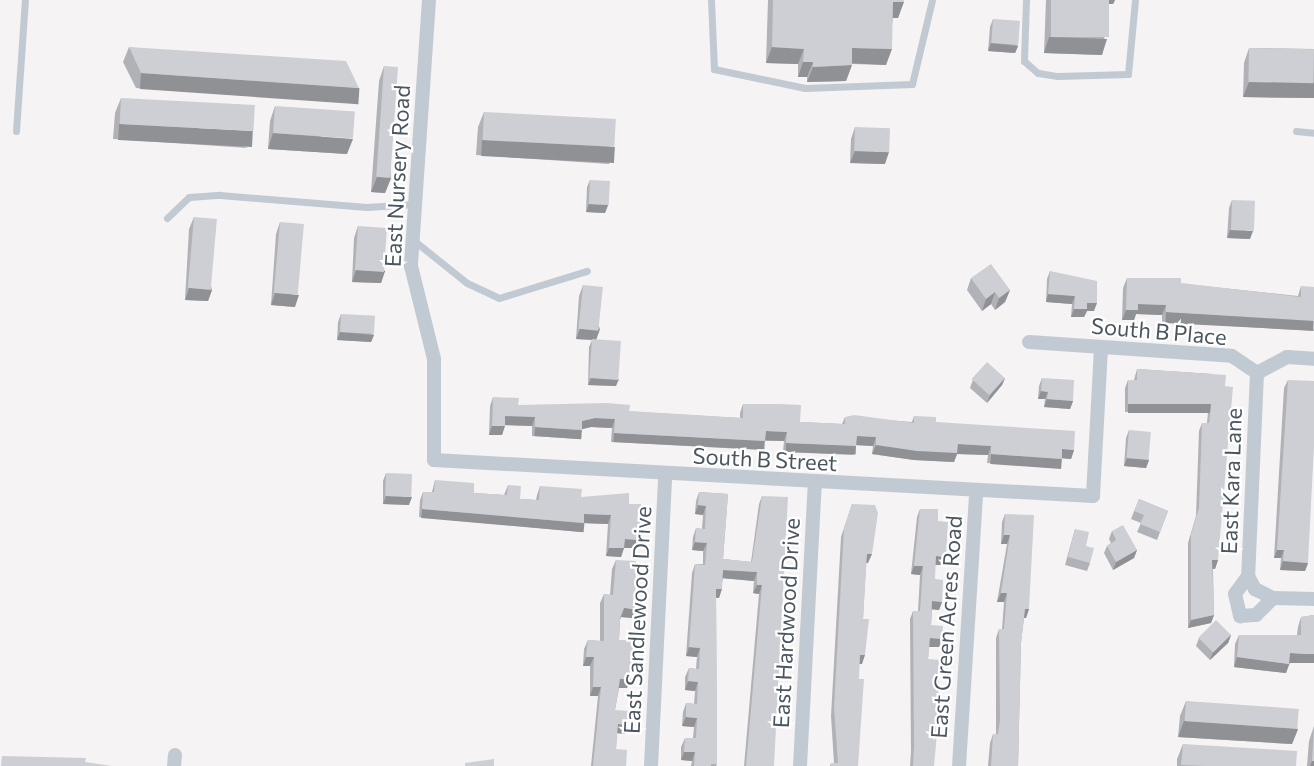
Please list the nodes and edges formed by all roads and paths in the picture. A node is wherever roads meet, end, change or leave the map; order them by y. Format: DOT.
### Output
graph roads {
  1 [pos="25,0"];
  2 [pos="429,0"];
  3 [pos="711,0"];
  4 [pos="932,0"];
  5 [pos="1026,0"];
  6 [pos="1135,0"];
  7 [pos="16,131"];
  8 [pos="1296,131"];
  9 [pos="1314,133"];
  10 [pos="414,204"];
  11 [pos="166,218"];
  12 [pos="412,238"];
  13 [pos="587,271"];
  14 [pos="1029,342"];
  15 [pos="1101,348"];
  16 [pos="1314,359"];
  17 [pos="1257,373"];
  18 [pos="435,460"];
  19 [pos="665,475"];
  20 [pos="815,483"];
  21 [pos="976,492"];
  22 [pos="1248,576"];
  23 [pos="1273,598"];
  24 [pos="1314,598"];
  25 [pos="651,766"];
  26 [pos="800,766"];
  27 [pos="959,766"];
  1 -- 7 [label="lane"];
  2 -- 10 [label="street, East Nursery Road"];
  3 -- 4 [label="lane"];
  5 -- 6 [label="lane"];
  8 -- 9 [label="lane"];
  10 -- 11 [label="lane"];
  10 -- 12 [label="street, East Nursery Road"];
  12 -- 13 [label="lane"];
  12 -- 18 [label="street, East Nursery Road"];
  14 -- 15 [label="street, South B Place"];
  15 -- 17 [label="street, South B Place"];
  15 -- 21 [label="street, South B Street"];
  16 -- 17 [label="street"];
  17 -- 22 [label="street, East Kara Lane"];
  18 -- 19 [label="street, South B Street"];
  19 -- 20 [label="street, South B Street"];
  19 -- 25 [label="street, East Sandlewood Drive"];
  20 -- 21 [label="street, South B Street"];
  20 -- 26 [label="street, East Hardwood Drive"];
  21 -- 27 [label="street, East Green Acres Road"];
  22 -- 23 [label="street, East Kara Lane"];
  22 -- 23 [label="street"];
  23 -- 24 [label="street"];
}
